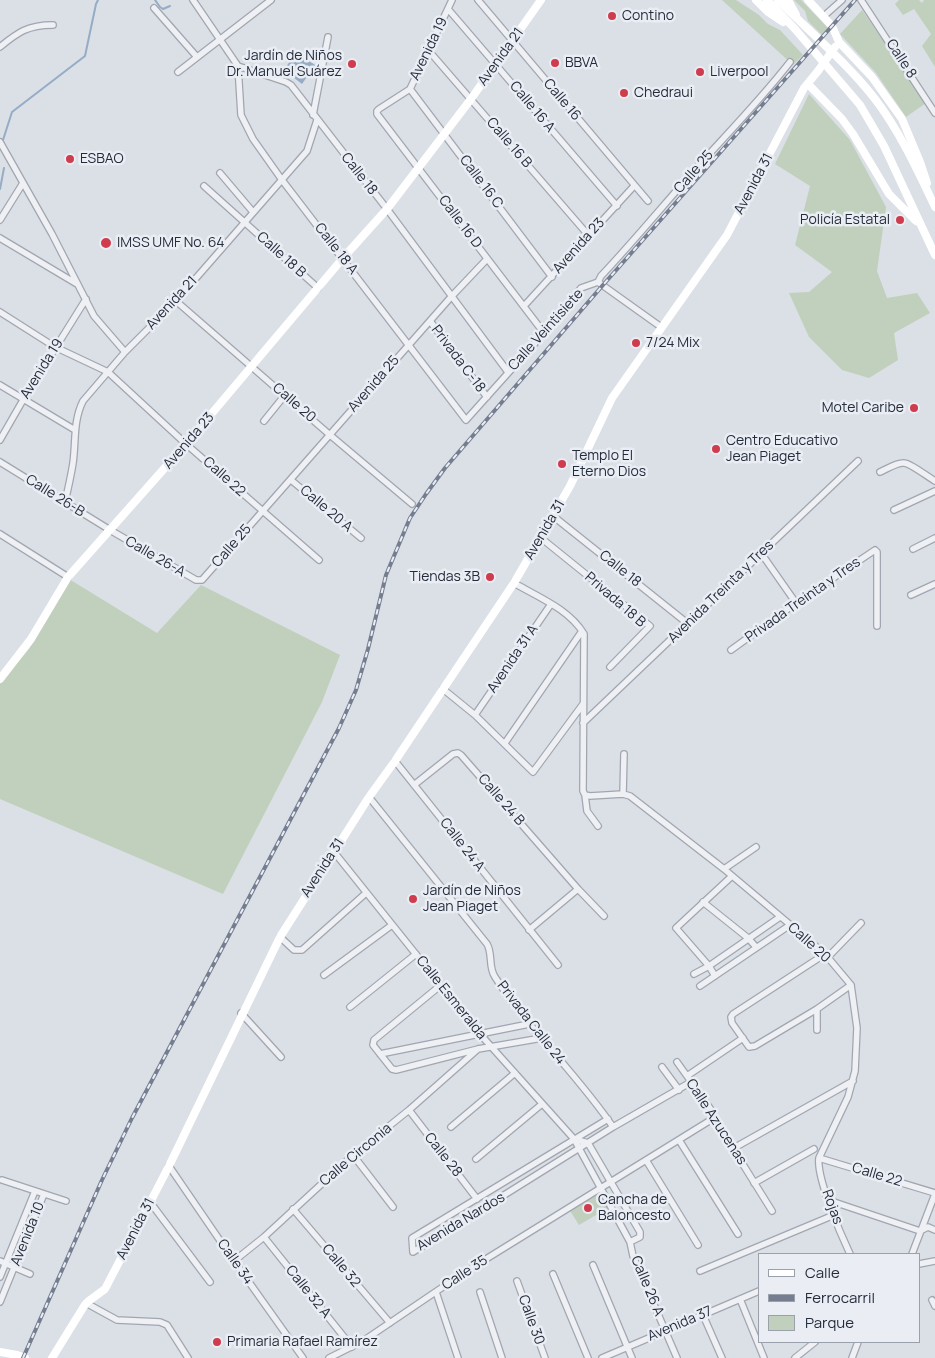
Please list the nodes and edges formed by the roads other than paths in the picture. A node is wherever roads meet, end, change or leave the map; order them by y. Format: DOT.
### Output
graph roads {
  1 [pos="192,0"];
  2 [pos="452,0"];
  3 [pos="478,0"];
  4 [pos="541,0"];
  5 [pos="756,0"];
  6 [pos="767,0"];
  7 [pos="778,0"];
  8 [pos="788,0"];
  9 [pos="808,0"];
  10 [pos="842,0"];
  11 [pos="861,0"];
  12 [pos="872,0"];
  13 [pos="269,1"];
  14 [pos="867,6"];
  15 [pos="154,8"];
  16 [pos="448,9"];
  17 [pos="824,16"];
  18 [pos="53,25"];
  19 [pos="798,26"];
  20 [pos="328,37"];
  21 [pos="220,39"];
  22 [pos="513,41"];
  23 [pos="837,45"];
  24 [pos="0,47"];
  25 [pos="429,51"];
  26 [pos="197,57"];
  27 [pos="790,62"];
  28 [pos="496,64"];
  29 [pos="238,66"];
  30 [pos="178,72"];
  31 [pos="808,84"];
  32 [pos="410,89"];
  33 [pos="471,99"];
  34 [pos="377,111"];
  35 [pos="935,112"];
  36 [pos="315,118"];
  37 [pos="444,134"];
  38 [pos="0,142"];
  39 [pos="419,168"];
  40 [pos="220,173"];
  41 [pos="282,180"];
  42 [pos="23,184"];
  43 [pos="204,186"];
  44 [pos="634,186"];
  45 [pos="648,201"];
  46 [pos="934,204"];
  47 [pos="617,206"];
  48 [pos="387,209"];
  49 [pos="253,212"];
  50 [pos="0,220"];
  51 [pos="245,222"];
  52 [pos="920,225"];
  53 [pos="589,236"];
  54 [pos="0,238"];
  55 [pos="935,255"];
  56 [pos="343,258"];
  57 [pos="487,259"];
  58 [pos="552,277"];
  59 [pos="598,282"];
  60 [pos="77,284"];
  61 [pos="318,288"];
  62 [pos="451,296"];
  63 [pos="86,299"];
  64 [pos="176,301"];
  65 [pos="524,306"];
  66 [pos="0,312"];
  67 [pos="430,321"];
  68 [pos="661,327"];
  69 [pos="544,333"];
  70 [pos="409,345"];
  71 [pos="55,347"];
  72 [pos="124,352"];
  73 [pos="252,367"];
  74 [pos="108,372"];
  75 [pos="508,372"];
  76 [pos="0,385"];
  77 [pos="284,395"];
  78 [pos="486,397"];
  79 [pos="23,400"];
  80 [pos="466,420"];
  81 [pos="264,421"];
  82 [pos="75,430"];
  83 [pos="330,434"];
  84 [pos="0,440"];
  85 [pos="186,444"];
  86 [pos="858,461"];
  87 [pos="0,462"];
  88 [pos="880,472"];
  89 [pos="291,480"];
  90 [pos="935,481"];
  91 [pos="935,492"];
  92 [pos="65,502"];
  93 [pos="412,504"];
  94 [pos="894,510"];
  95 [pos="262,511"];
  96 [pos="554,516"];
  97 [pos="110,530"];
  98 [pos="0,534"];
  99 [pos="361,538"];
  100 [pos="541,538"];
  101 [pos="935,538"];
  102 [pos="913,549"];
  103 [pos="761,553"];
  104 [pos="319,560"];
  105 [pos="68,577"];
  106 [pos="202,580"];
  107 [pos="514,583"];
  108 [pos="935,584"];
  109 [pos="911,595"];
  110 [pos="796,603"];
  111 [pos="551,604"];
  112 [pos="688,623"];
  113 [pos="877,626"];
  114 [pos="582,630"];
  115 [pos="731,650"];
  116 [pos="610,666"];
  117 [pos="0,679"];
  118 [pos="443,690"];
  119 [pos="584,703"];
  120 [pos="475,715"];
  121 [pos="583,722"];
  122 [pos="505,742"];
  123 [pos="624,754"];
  124 [pos="395,761"];
  125 [pos="414,785"];
  126 [pos="622,794"];
  127 [pos="585,795"];
  128 [pos="369,797"];
  129 [pos="598,826"];
  130 [pos="756,847"];
  131 [pos="334,852"];
  132 [pos="724,869"];
  133 [pos="732,876"];
  134 [pos="578,889"];
  135 [pos="366,893"];
  136 [pos="704,902"];
  137 [pos="604,916"];
  138 [pos="780,917"];
  139 [pos="861,923"];
  140 [pos="392,925"];
  141 [pos="790,925"];
  142 [pos="529,930"];
  143 [pos="280,937"];
  144 [pos="748,938"];
  145 [pos="756,947"];
  146 [pos="416,954"];
  147 [pos="826,956"];
  148 [pos="558,965"];
  149 [pos="709,966"];
  150 [pos="694,974"];
  151 [pos="324,975"];
  152 [pos="715,976"];
  153 [pos="441,985"];
  154 [pos="851,985"];
  155 [pos="700,986"];
  156 [pos="350,1007"];
  157 [pos="817,1008"];
  158 [pos="242,1013"];
  159 [pos="529,1024"];
  160 [pos="817,1030"];
  161 [pos="479,1033"];
  162 [pos="542,1038"];
  163 [pos="743,1038"];
  164 [pos="491,1046"];
  165 [pos="478,1049"];
  166 [pos="380,1054"];
  167 [pos="281,1057"];
  168 [pos="677,1062"];
  169 [pos="662,1067"];
  170 [pos="515,1073"];
  171 [pos="687,1076"];
  172 [pos="852,1081"];
  173 [pos="691,1082"];
  174 [pos="679,1090"];
  175 [pos="542,1104"];
  176 [pos="409,1110"];
  177 [pos="714,1118"];
  178 [pos="608,1119"];
  179 [pos="451,1127"];
  180 [pos="613,1127"];
  181 [pos="574,1139"];
  182 [pos="679,1140"];
  183 [pos="588,1143"];
  184 [pos="734,1148"];
  185 [pos="579,1149"];
  186 [pos="814,1149"];
  187 [pos="353,1155"];
  188 [pos="820,1158"];
  189 [pos="476,1159"];
  190 [pos="646,1160"];
  191 [pos="169,1166"];
  192 [pos="2,1180"];
  193 [pos="611,1182"];
  194 [pos="754,1183"];
  195 [pos="600,1188"];
  196 [pos="35,1191"];
  197 [pos="935,1193"];
  198 [pos="44,1194"];
  199 [pos="477,1199"];
  200 [pos="828,1200"];
  201 [pos="66,1201"];
  202 [pos="150,1202"];
  203 [pos="393,1207"];
  204 [pos="293,1209"];
  205 [pos="772,1211"];
  206 [pos="834,1214"];
  207 [pos="935,1230"];
  208 [pos="920,1231"];
  209 [pos="738,1234"];
  210 [pos="264,1237"];
  211 [pos="630,1242"];
  212 [pos="698,1245"];
  213 [pos="848,1253"];
  214 [pos="912,1253"];
  215 [pos="234,1261"];
  216 [pos="935,1261"];
  217 [pos="3,1262"];
  218 [pos="920,1264"];
  219 [pos="592,1265"];
  220 [pos="15,1267"];
  221 [pos="700,1271"];
  222 [pos="30,1274"];
  223 [pos="553,1274"];
  224 [pos="0,1277"];
  225 [pos="517,1281"];
  226 [pos="210,1282"];
  227 [pos="758,1291"];
  228 [pos="436,1292"];
  229 [pos="480,1292"];
  230 [pos="740,1299"];
  231 [pos="932,1300"];
  232 [pos="0,1302"];
  233 [pos="86,1303"];
  234 [pos="935,1306"];
  235 [pos="703,1315"];
  236 [pos="390,1323"];
  237 [pos="666,1331"];
  238 [pos="813,1343"];
  239 [pos="858,1343"];
  240 [pos="352,1347"];
  241 [pos="628,1347"];
  242 [pos="0,1352"];
  243 [pos="25,1358"];
  244 [pos="52,1358"];
  245 [pos="188,1358"];
  246 [pos="304,1358"];
  247 [pos="329,1358"];
  248 [pos="458,1358"];
  249 [pos="502,1358"];
  250 [pos="545,1358"];
  251 [pos="588,1358"];
  252 [pos="602,1358"];
  253 [pos="632,1358"];
  254 [pos="677,1358"];
  255 [pos="722,1358"];
  256 [pos="764,1358"];
  257 [pos="795,1358"];
  258 [pos="852,1358"];
  1 -- 21 [label="street"];
  2 -- 16 [label="street, Avenida 19"];
  3 -- 22 [label="street, Calle 16"];
  4 -- 22 [label="street, Avenida 21"];
  5 -- 19 [label="street"];
  6 -- 19 [label="street"];
  7 -- 19 [label="street"];
  8 -- 19 [label="street"];
  9 -- 17 [label="street"];
  10 -- 17 [label="street"];
  11 -- 14 [label="street, Calle 8"];
  12 -- 14 [label="street"];
  13 -- 21 [label="street"];
  14 -- 35 [label="street, Calle 8"];
  15 -- 26 [label="street"];
  16 -- 25 [label="street, Avenida 19"];
  16 -- 28 [label="street, Calle 16 A"];
  17 -- 23 [label="street"];
  18 -- 24 [label="street"];
  19 -- 46 [label="street"];
  19 -- 52 [label="street"];
  20 -- 36 [label="street, Avenida 21"];
  21 -- 26 [label="street"];
  21 -- 29 [label="street"];
  22 -- 28 [label="street, Avenida 21"];
  22 -- 44 [label="street, Calle 16"];
  23 -- 31 [label="street, Avenida 31, bridge"];
  23 -- 46 [label="street"];
  25 -- 32 [label="street, Avenida 19"];
  25 -- 33 [label="street, Calle 16 B"];
  26 -- 30 [label="street"];
  27 -- 59 [label="street, Calle 25"];
  28 -- 33 [label="street, Avenida 21"];
  28 -- 47 [label="street, Calle 16 A"];
  29 -- 36 [label="street, Calle 18"];
  29 -- 41 [label="street, Calle 18 A"];
  31 -- 52 [label="street"];
  31 -- 68 [label="street, Avenida 31"];
  32 -- 34 [label="street, Avenida 19"];
  32 -- 37 [label="street, Calle 16 C"];
  33 -- 37 [label="street, Avenida 21"];
  33 -- 53 [label="street, Calle 16 B"];
  34 -- 39 [label="street, Calle 16 D"];
  36 -- 41 [label="street, Avenida 21"];
  36 -- 48 [label="street, Calle 18"];
  37 -- 39 [label="street, Avenida 21"];
  37 -- 58 [label="street, Calle 16 C"];
  38 -- 42 [label="street"];
  39 -- 48 [label="street, Avenida 21"];
  39 -- 57 [label="street, Calle 16 D"];
  40 -- 49 [label="street"];
  41 -- 49 [label="street, Avenida 21"];
  41 -- 56 [label="street, Calle 18 A"];
  42 -- 50 [label="street"];
  42 -- 60 [label="street"];
  43 -- 51 [label="street, Calle 18 B"];
  44 -- 45 [label="street, Calle 16"];
  44 -- 47 [label="street, Avenida 23"];
  47 -- 53 [label="street, Avenida 23"];
  48 -- 56 [label="street, Avenida 23"];
  48 -- 62 [label="street, Calle 18"];
  49 -- 51 [label="street, Avenida 21"];
  51 -- 61 [label="street, Calle 18 B"];
  51 -- 64 [label="street, Avenida 21"];
  52 -- 55 [label="street"];
  53 -- 58 [label="street, Avenida 23"];
  54 -- 60 [label="street"];
  56 -- 61 [label="street, Avenida 23"];
  56 -- 70 [label="street, Calle 18 A"];
  57 -- 62 [label="street, Avenida 25"];
  57 -- 65 [label="street, Calle 16 D"];
  58 -- 65 [label="street, Avenida 23"];
  59 -- 68 [label="street, Calle Veintisiete"];
  59 -- 69 [label="street, Calle Veintisiete"];
  60 -- 63 [label="street"];
  61 -- 73 [label="street, Avenida 23"];
  62 -- 67 [label="street, Avenida 25"];
  62 -- 75 [label="street, Calle 18"];
  63 -- 71 [label="street, Avenida 19"];
  63 -- 72 [label="street"];
  64 -- 72 [label="street, Avenida 21"];
  64 -- 73 [label="street, Calle 20"];
  65 -- 69 [label="street, Calle 16 D"];
  66 -- 71 [label="street, Calle 22"];
  67 -- 70 [label="street, Avenida 25"];
  67 -- 78 [label="street, Privada C-18"];
  68 -- 96 [label="street, Avenida 31"];
  69 -- 75 [label="street, Calle Veintisiete"];
  70 -- 80 [label="street, Calle 18 A"];
  70 -- 83 [label="street, Avenida 25"];
  71 -- 74 [label="street, Calle 22"];
  71 -- 79 [label="street, Avenida 19"];
  72 -- 74 [label="street, Avenida 21"];
  73 -- 77 [label="street, Calle 20"];
  73 -- 85 [label="street, Avenida 23"];
  74 -- 82 [label="street, Avenida 21"];
  74 -- 85 [label="street, Calle 22"];
  75 -- 78 [label="street, Calle Veintisiete"];
  76 -- 79 [label="street"];
  77 -- 81 [label="street"];
  77 -- 83 [label="street, Calle 20"];
  78 -- 80 [label="street, Calle Veintisiete"];
  79 -- 82 [label="street"];
  79 -- 84 [label="street, Avenida 19"];
  82 -- 92 [label="street, Avenida 21"];
  83 -- 89 [label="street, Avenida 25"];
  83 -- 93 [label="street, Calle 20"];
  85 -- 95 [label="street, Calle 22"];
  85 -- 97 [label="street, Avenida 23"];
  86 -- 103 [label="street, Avenida Treinta y Tres"];
  87 -- 92 [label="street, Calle 26-B"];
  88 -- 90 [label="street"];
  89 -- 95 [label="street, Avenida 25"];
  89 -- 99 [label="street, Calle 20 A"];
  91 -- 94 [label="street"];
  92 -- 97 [label="street, Calle 26-B"];
  95 -- 104 [label="street, Calle 22"];
  95 -- 106 [label="street, Calle 25"];
  96 -- 100 [label="street, Avenida 31"];
  96 -- 112 [label="street, Calle 18"];
  97 -- 105 [label="street, Avenida 23"];
  97 -- 106 [label="street, Calle 26-A"];
  98 -- 105 [label="street"];
  100 -- 107 [label="street, Avenida 31"];
  100 -- 116 [label="street, Privada 18 B"];
  101 -- 102 [label="street"];
  103 -- 110 [label="street"];
  103 -- 112 [label="street, Avenida Treinta y Tres"];
  105 -- 117 [label="street, Avenida 23"];
  107 -- 111 [label="street"];
  107 -- 118 [label="street, Avenida 31"];
  108 -- 109 [label="street"];
  110 -- 113 [label="street, Privada Treinta y Tres"];
  110 -- 115 [label="street, Privada Treinta y Tres"];
  111 -- 114 [label="street"];
  111 -- 120 [label="street, Avenida 31 A"];
  112 -- 121 [label="street, Avenida Treinta y Tres"];
  114 -- 119 [label="street"];
  114 -- 122 [label="street"];
  118 -- 120 [label="street"];
  118 -- 124 [label="street, Avenida 31"];
  119 -- 121 [label="street"];
  119 -- 122 [label="street"];
  120 -- 122 [label="street"];
  121 -- 127 [label="street"];
  123 -- 126 [label="street"];
  124 -- 125 [label="street, Calle 24 A"];
  124 -- 128 [label="street, Avenida 31"];
  125 -- 134 [label="street, Calle 24 B"];
  125 -- 142 [label="street, Calle 24 A"];
  126 -- 127 [label="street"];
  126 -- 132 [label="street, Calle 20"];
  127 -- 129 [label="street"];
  128 -- 131 [label="street, Avenida 31"];
  128 -- 159 [label="street, Privada Calle 24"];
  130 -- 132 [label="street"];
  131 -- 135 [label="street, Calle Esmeralda"];
  131 -- 143 [label="street, Avenida 31"];
  132 -- 133 [label="street, Calle 20"];
  133 -- 136 [label="street"];
  133 -- 138 [label="street, Calle 20"];
  134 -- 137 [label="street"];
  134 -- 142 [label="street"];
  135 -- 140 [label="street, Calle Esmeralda"];
  135 -- 143 [label="street"];
  136 -- 144 [label="street"];
  136 -- 149 [label="street"];
  138 -- 141 [label="street, Calle 20"];
  138 -- 144 [label="street"];
  139 -- 147 [label="street"];
  140 -- 146 [label="street, Calle Esmeralda"];
  140 -- 151 [label="street"];
  141 -- 145 [label="street"];
  141 -- 147 [label="street, Calle 20"];
  142 -- 148 [label="street, Calle 24 A"];
  143 -- 158 [label="street, Avenida 31"];
  144 -- 145 [label="street"];
  144 -- 149 [label="street"];
  145 -- 152 [label="street"];
  146 -- 153 [label="street, Calle Esmeralda"];
  146 -- 156 [label="street"];
  147 -- 154 [label="street, Calle 20"];
  147 -- 163 [label="street"];
  149 -- 150 [label="street"];
  149 -- 152 [label="street"];
  152 -- 155 [label="street"];
  153 -- 161 [label="street, Calle Esmeralda"];
  153 -- 166 [label="street"];
  154 -- 157 [label="street"];
  154 -- 172 [label="street"];
  157 -- 160 [label="street"];
  157 -- 163 [label="street"];
  158 -- 167 [label="street"];
  158 -- 191 [label="street, Avenida 31"];
  159 -- 161 [label="street"];
  159 -- 162 [label="street, Privada Calle 24"];
  161 -- 164 [label="street, Calle Esmeralda"];
  161 -- 166 [label="street"];
  162 -- 164 [label="street"];
  162 -- 178 [label="street, Privada Calle 24"];
  163 -- 171 [label="street"];
  164 -- 165 [label="street"];
  164 -- 170 [label="street, Calle Esmeralda"];
  165 -- 166 [label="street"];
  165 -- 176 [label="street, Calle Circonia"];
  168 -- 171 [label="street, Calle Azucenas"];
  169 -- 174 [label="street"];
  170 -- 175 [label="street, Calle Esmeralda"];
  170 -- 179 [label="street"];
  171 -- 173 [label="street, Calle Azucenas"];
  172 -- 184 [label="street"];
  172 -- 188 [label="street"];
  173 -- 174 [label="street, Avenida Nardos"];
  173 -- 177 [label="street, Calle Azucenas"];
  174 -- 180 [label="street, Avenida Nardos"];
  175 -- 181 [label="street, Calle Esmeralda"];
  175 -- 189 [label="street"];
  176 -- 187 [label="street, Calle Circonia"];
  176 -- 199 [label="street, Calle 28"];
  177 -- 182 [label="street, Calle 35"];
  177 -- 184 [label="street, Calle Azucenas"];
  178 -- 180 [label="street, Privada Calle 24"];
  178 -- 181 [label="street, Avenida Nardos"];
  180 -- 183 [label="street, Avenida Nardos"];
  181 -- 183 [label="street"];
  181 -- 185 [label="street, Calle Esmeralda"];
  181 -- 199 [label="street, Avenida Nardos"];
  182 -- 190 [label="street, Calle 35"];
  182 -- 209 [label="street"];
  183 -- 185 [label="street, Avenida Nardos"];
  183 -- 193 [label="street"];
  184 -- 194 [label="street, Calle Azucenas"];
  185 -- 195 [label="street, Calle Esmeralda"];
  185 -- 199 [label="street, Avenida Nardos"];
  186 -- 194 [label="street"];
  187 -- 203 [label="street"];
  187 -- 204 [label="street, Calle Circonia"];
  188 -- 197 [label="street, Calle 22"];
  188 -- 200 [label="street, Rojas"];
  190 -- 193 [label="street, Calle 35"];
  190 -- 212 [label="street"];
  191 -- 202 [label="street, Avenida 31"];
  191 -- 215 [label="street, Calle 34"];
  192 -- 196 [label="street"];
  193 -- 195 [label="street, Calle 35"];
  193 -- 211 [label="street"];
  194 -- 205 [label="street, Calle Azucenas"];
  195 -- 211 [label="street, Calle 26 A"];
  195 -- 228 [label="street, Calle 35"];
  196 -- 198 [label="street"];
  196 -- 217 [label="street, Avenida 10"];
  197 -- 208 [label="street"];
  198 -- 201 [label="street"];
  198 -- 220 [label="street, Avenida 10"];
  200 -- 206 [label="street, Rojas"];
  200 -- 208 [label="street"];
  202 -- 226 [label="street"];
  202 -- 233 [label="street, Avenida 31"];
  204 -- 210 [label="street, Calle Circonia"];
  204 -- 236 [label="street, Calle 32"];
  206 -- 213 [label="street, Rojas"];
  206 -- 221 [label="street"];
  207 -- 208 [label="street"];
  208 -- 214 [label="street"];
  210 -- 215 [label="street, Calle Circonia"];
  210 -- 240 [label="street, Calle 32 A"];
  211 -- 237 [label="street, Calle 26 A"];
  215 -- 246 [label="street, Calle 34"];
  216 -- 218 [label="street"];
  217 -- 220 [label="street"];
  217 -- 224 [label="street, Avenida 10"];
  219 -- 241 [label="street"];
  220 -- 222 [label="street"];
  220 -- 232 [label="street, Avenida 10"];
  223 -- 251 [label="street"];
  225 -- 250 [label="street, Calle 30"];
  227 -- 230 [label="street, Avenida 37"];
  228 -- 236 [label="street, Calle 35"];
  228 -- 248 [label="street"];
  229 -- 249 [label="street"];
  230 -- 235 [label="street, Avenida 37"];
  230 -- 256 [label="street"];
  231 -- 234 [label="street"];
  233 -- 244 [label="street"];
  233 -- 245 [label="street"];
  235 -- 237 [label="street, Avenida 37"];
  235 -- 255 [label="street"];
  236 -- 240 [label="street, Calle 35"];
  237 -- 241 [label="street, Avenida 37"];
  237 -- 254 [label="street, Calle 26 A"];
  238 -- 257 [label="street"];
  239 -- 258 [label="street"];
  240 -- 247 [label="street, Calle 35"];
  241 -- 252 [label="street, Avenida 37"];
  241 -- 253 [label="street"];
  242 -- 243 [label="street"];
}
